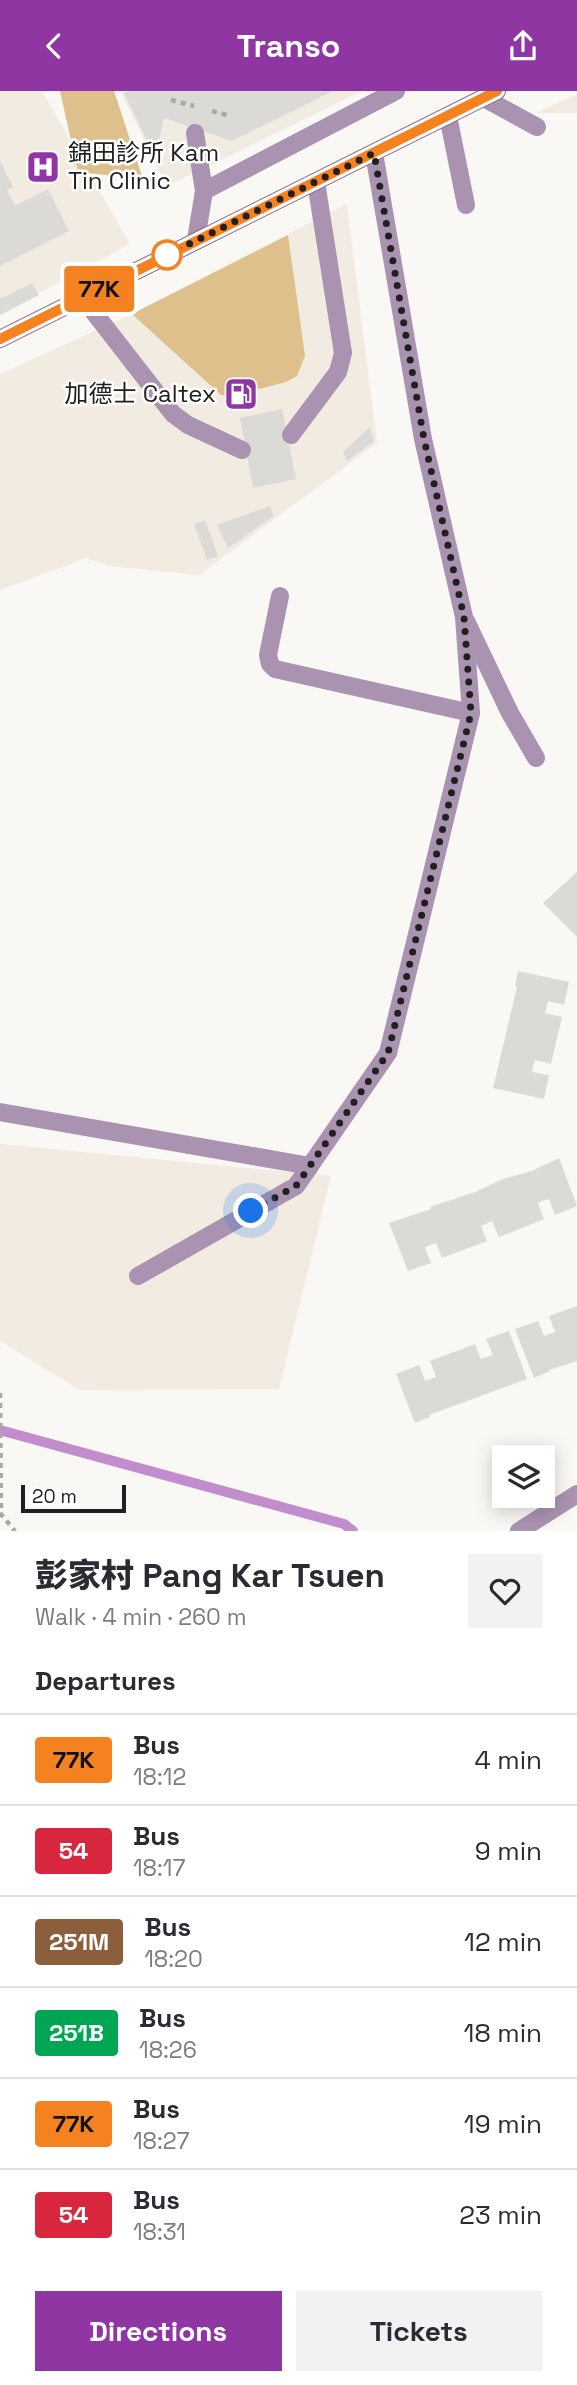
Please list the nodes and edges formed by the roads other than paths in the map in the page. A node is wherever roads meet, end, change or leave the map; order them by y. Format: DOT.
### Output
graph roads {
  1 [pos="396,91"];
  2 [pos="491,94"];
  3 [pos="448,116"];
  4 [pos="537,127"];
  5 [pos="195,133"];
  6 [pos="374,153"];
  7 [pos="316,181"];
  8 [pos="204,191"];
  9 [pos="466,205"];
  10 [pos="196,240"];
  11 [pos="82,297"];
  12 [pos="0,339"];
  13 [pos="291,435"];
  14 [pos="242,450"];
  15 [pos="279,596"];
  16 [pos="464,617"];
  17 [pos="471,713"];
  18 [pos="536,758"];
  19 [pos="0,1112"];
  20 [pos="310,1165"];
  21 [pos="138,1276"];
  22 [pos="577,1495"];
  23 [pos="519,1531"];
  1 -- 8 [label="street"];
  2 -- 3 [label="main road"];
  2 -- 4 [label="street"];
  3 -- 6 [label="main road"];
  3 -- 9 [label="street"];
  5 -- 8 [label="street"];
  6 -- 7 [label="main road"];
  6 -- 16 [label="street"];
  7 -- 10 [label="main road"];
  7 -- 13 [label="street"];
  8 -- 10 [label="street"];
  10 -- 11 [label="main road"];
  11 -- 12 [label="main road"];
  11 -- 14 [label="street"];
  15 -- 17 [label="street"];
  16 -- 17 [label="street"];
  16 -- 18 [label="street"];
  17 -- 20 [label="street"];
  19 -- 20 [label="street"];
  20 -- 21 [label="street"];
  22 -- 23 [label="street"];
}
